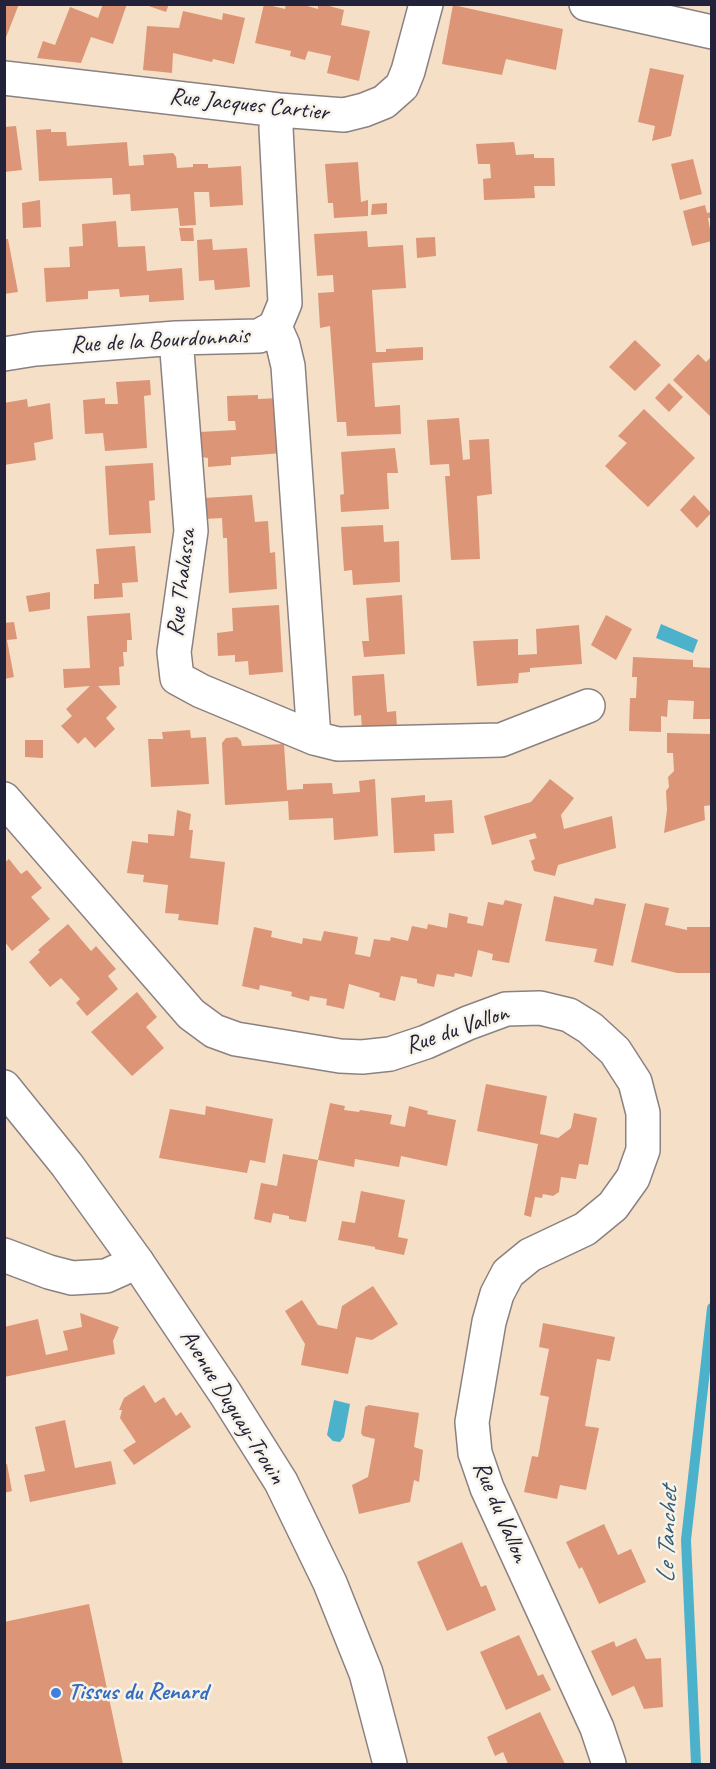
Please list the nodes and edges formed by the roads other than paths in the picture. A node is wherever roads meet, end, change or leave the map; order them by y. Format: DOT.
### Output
graph roads {
  1 [pos="426,4"];
  2 [pos="586,4"];
  3 [pos="711,32"];
  4 [pos="4,78"];
  5 [pos="279,110"];
  6 [pos="275,327"];
  7 [pos="176,338"];
  8 [pos="4,354"];
  9 [pos="588,706"];
  10 [pos="314,738"];
  11 [pos="4,799"];
  12 [pos="4,1087"];
  13 [pos="4,1255"];
  14 [pos="137,1262"];
  15 [pos="390,1764"];
  16 [pos="609,1764"];
  1 -- 5 [label="street, Rue Jacques Cartier"];
  2 -- 3 [label="street"];
  4 -- 5 [label="street, Rue Jacques Cartier"];
  5 -- 6 [label="street, Rue de la Bourdonnais"];
  6 -- 7 [label="street, Rue de la Bourdonnais"];
  6 -- 10 [label="street"];
  7 -- 8 [label="street, Rue de la Bourdonnais"];
  7 -- 10 [label="street, Rue Thalassa"];
  9 -- 10 [label="street, Rue Thalassa"];
  11 -- 16 [label="street, Rue du Vallon"];
  12 -- 14 [label="street, Avenue Duguay-Trouin"];
  13 -- 14 [label="street"];
  14 -- 15 [label="street, Avenue Duguay-Trouin"];
}
